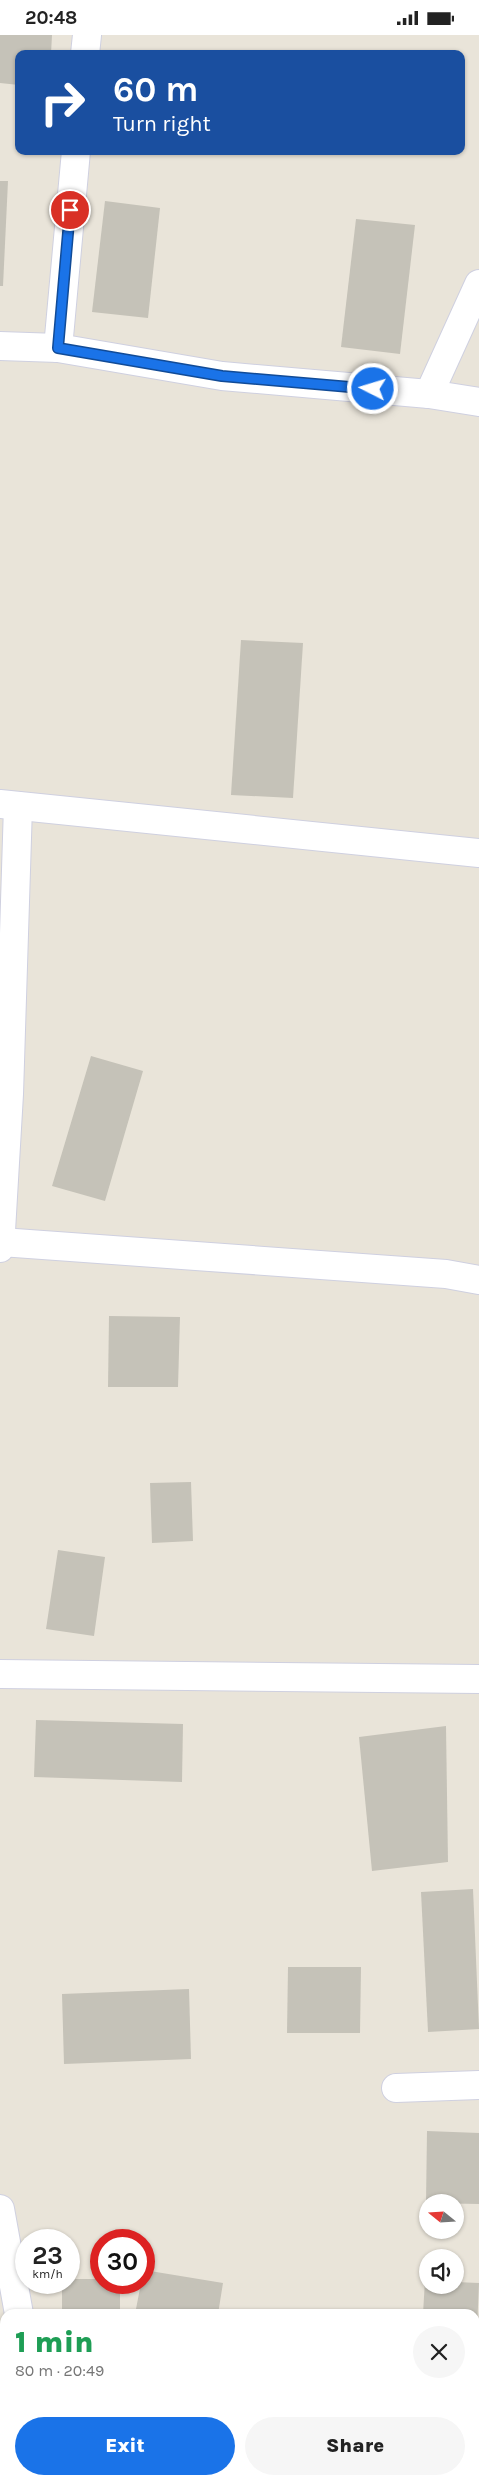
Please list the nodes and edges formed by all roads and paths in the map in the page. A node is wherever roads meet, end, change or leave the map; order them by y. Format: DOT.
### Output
graph roads {
  1 [pos="87,35"];
  2 [pos="85,50"];
  3 [pos="76,155"];
  4 [pos="479,284"];
  5 [pos="0,346"];
  6 [pos="58,348"];
  7 [pos="429,394"];
  8 [pos="479,402"];
  9 [pos="9,805"];
  10 [pos="479,853"];
  11 [pos="0,1242"];
  12 [pos="0,1248"];
  13 [pos="479,1281"];
  14 [pos="0,1674"];
  15 [pos="479,1679"];
  16 [pos="479,2085"];
  17 [pos="396,2088"];
  18 [pos="0,2209"];
  19 [pos="18,2309"];
  1 -- 2 [label="street"];
  3 -- 6 [label="street"];
  4 -- 7 [label="street"];
  5 -- 6 [label="street"];
  6 -- 7 [label="street"];
  7 -- 8 [label="street"];
  9 -- 10 [label="street"];
  9 -- 11 [label="street"];
  11 -- 12 [label="street"];
  11 -- 13 [label="street"];
  14 -- 15 [label="street"];
  16 -- 17 [label="street"];
  18 -- 19 [label="street"];
}
